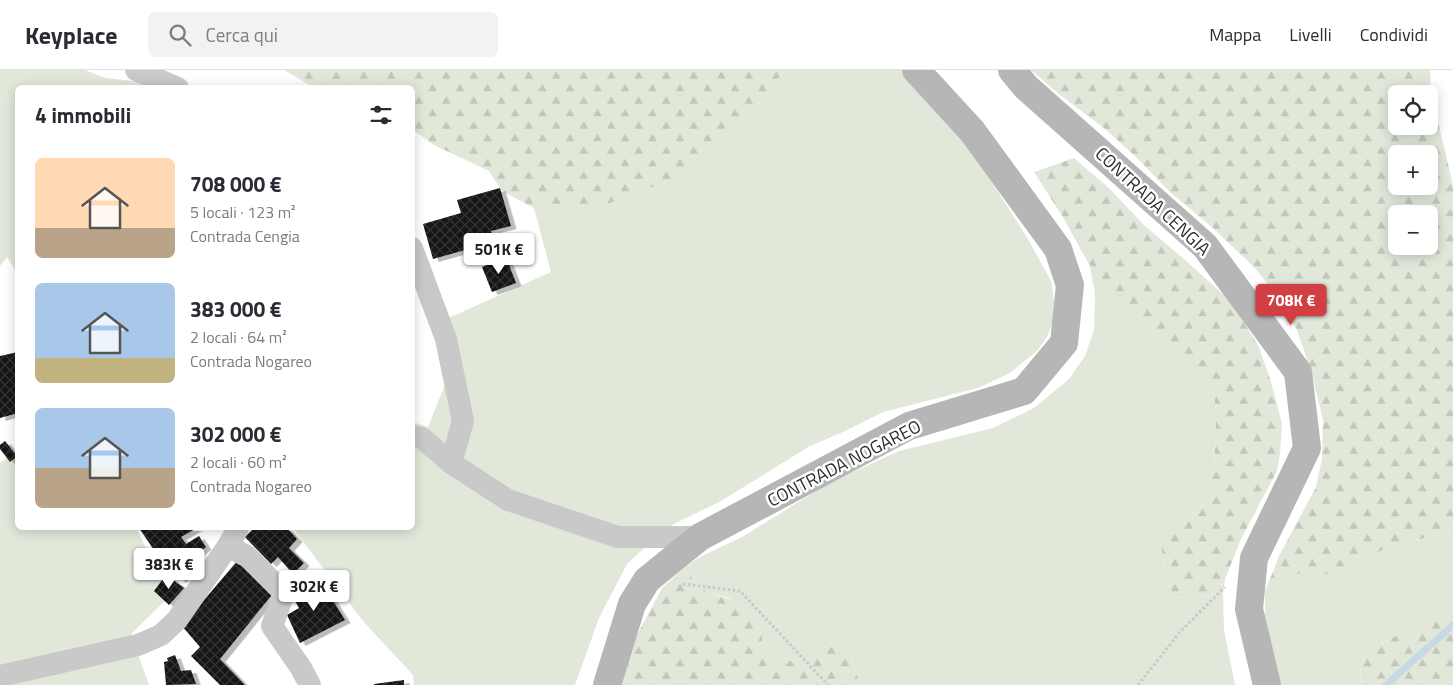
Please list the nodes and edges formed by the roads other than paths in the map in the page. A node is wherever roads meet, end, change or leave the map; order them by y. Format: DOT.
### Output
graph roads {
  1 [pos="136,70"];
  2 [pos="916,70"];
  3 [pos="1012,70"];
  4 [pos="171,85"];
  5 [pos="415,256"];
  6 [pos="415,437"];
  7 [pos="452,463"];
  8 [pos="233,537"];
  9 [pos="700,537"];
  10 [pos="0,676"];
  11 [pos="310,685"];
  12 [pos="607,685"];
  13 [pos="1267,685"];
  1 -- 4 [label="street"];
  2 -- 9 [label="street, CONTRADA NOGAREO"];
  3 -- 13 [label="street, CONTRADA CENGIA"];
  5 -- 7 [label="street"];
  6 -- 7 [label="street, CONTRADA NOGAREO"];
  7 -- 9 [label="street, CONTRADA NOGAREO"];
  8 -- 10 [label="street"];
  8 -- 11 [label="street"];
  9 -- 12 [label="street, CONTRADA NOGAREO"];
}
